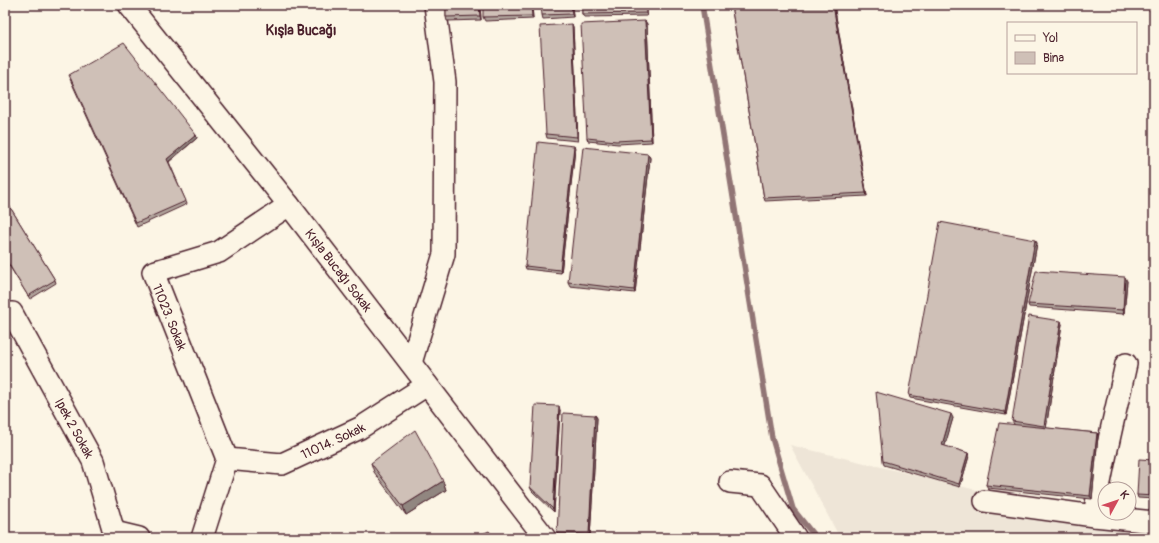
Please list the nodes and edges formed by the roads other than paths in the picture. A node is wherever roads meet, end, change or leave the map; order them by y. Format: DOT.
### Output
graph roads {
  1 [pos="129,5"];
  2 [pos="435,5"];
  3 [pos="289,204"];
  4 [pos="5,314"];
  5 [pos="411,363"];
  6 [pos="1126,364"];
  7 [pos="427,385"];
  8 [pos="227,459"];
  9 [pos="730,482"];
  10 [pos="985,501"];
  11 [pos="1094,516"];
  12 [pos="1154,522"];
  13 [pos="107,535"];
  14 [pos="139,538"];
  15 [pos="202,538"];
  16 [pos="545,538"];
  17 [pos="796,538"];
  1 -- 3 [label="street, Kışla Bucağı Sokak"];
  2 -- 5 [label="street"];
  3 -- 5 [label="street, Kışla Bucağı Sokak"];
  3 -- 8 [label="street, 11023. Sokak"];
  4 -- 13 [label="street, Ipek 2 Sokak"];
  5 -- 7 [label="street, Kışla Bucağı Sokak"];
  6 -- 11 [label="street"];
  7 -- 8 [label="street, 11014. Sokak"];
  7 -- 16 [label="street, Kışla Bucağı Sokak"];
  8 -- 15 [label="street"];
  9 -- 17 [label="street"];
  10 -- 11 [label="street"];
  11 -- 12 [label="street"];
  13 -- 14 [label="street, Ipek 2 Sokak"];
}
